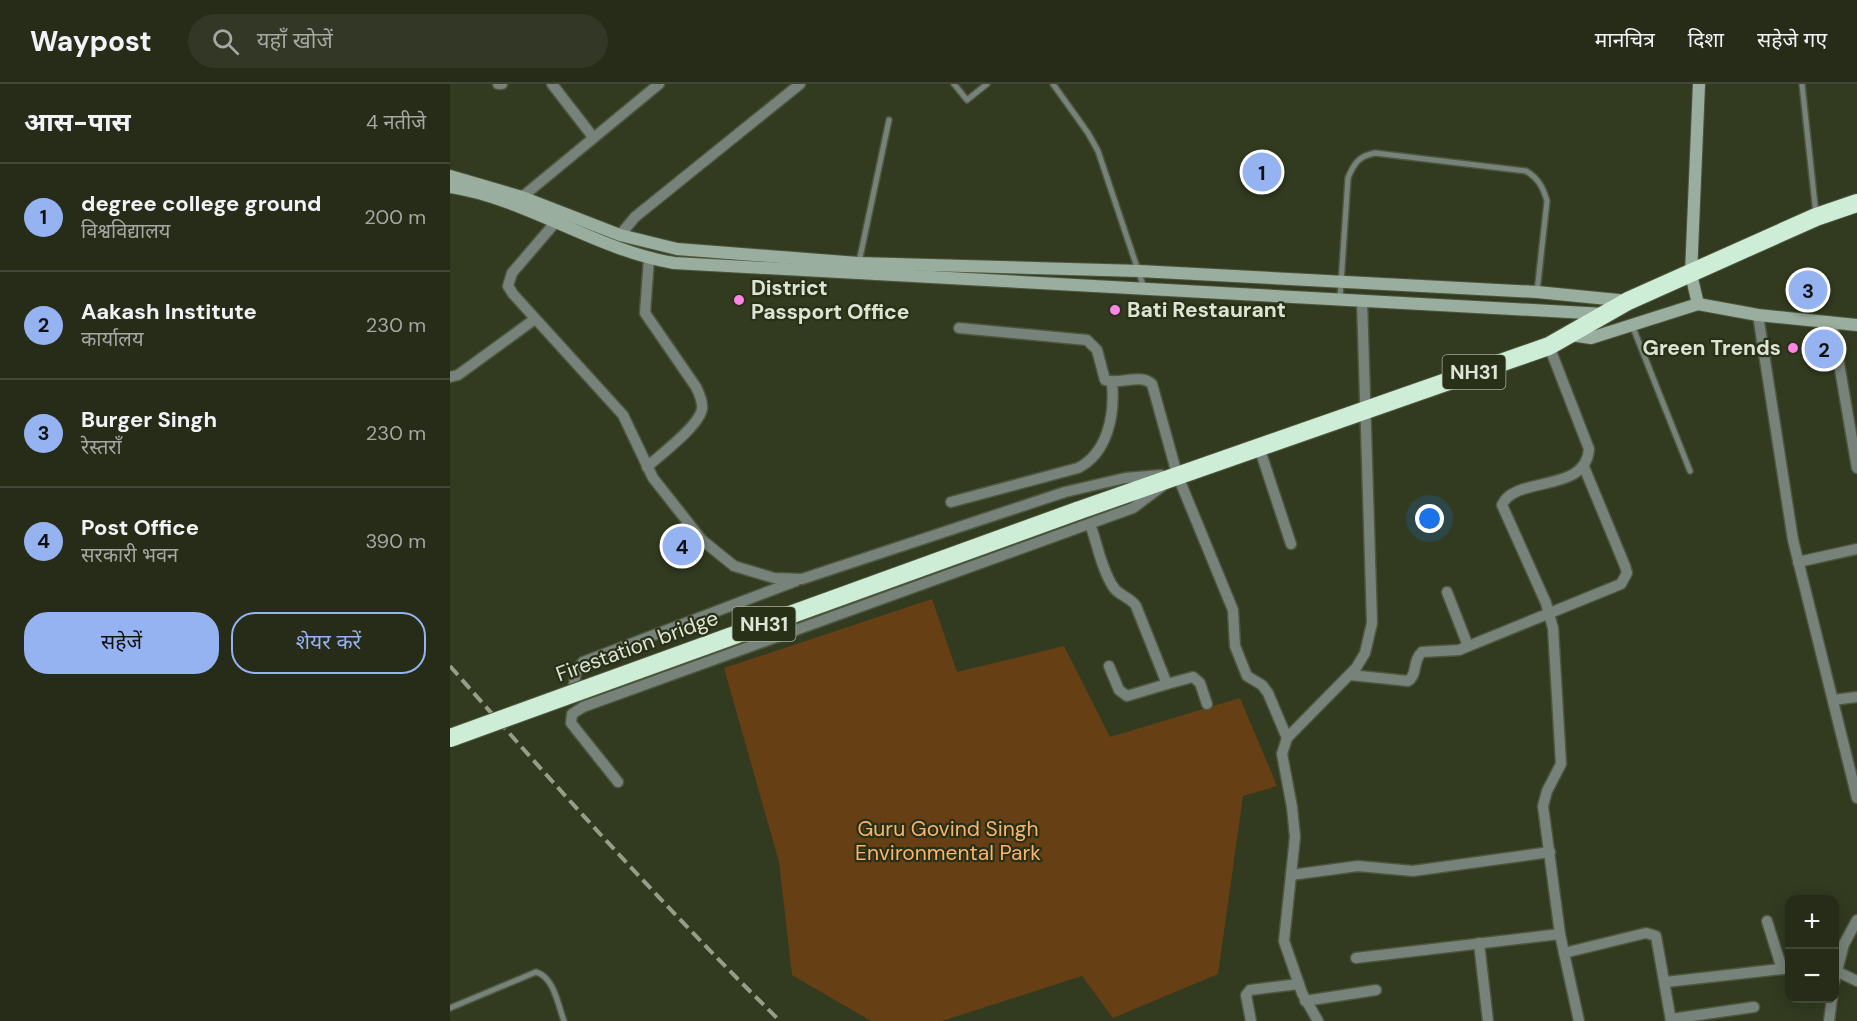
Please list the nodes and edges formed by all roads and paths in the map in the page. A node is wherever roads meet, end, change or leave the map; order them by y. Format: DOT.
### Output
graph roads {
  1 [pos="552,84"];
  2 [pos="800,84"];
  3 [pos="954,84"];
  4 [pos="987,84"];
  5 [pos="1053,84"];
  6 [pos="1699,84"];
  7 [pos="1802,84"];
  8 [pos="654,86"];
  9 [pos="889,120"];
  10 [pos="593,137"];
  11 [pos="450,176"];
  12 [pos="450,187"];
  13 [pos="522,197"];
  14 [pos="1857,203"];
  15 [pos="559,218"];
  16 [pos="1816,218"];
  17 [pos="620,235"];
  18 [pos="649,258"];
  19 [pos="858,269"];
  20 [pos="1139,271"];
  21 [pos="1691,274"];
  22 [pos="1341,283"];
  23 [pos="1144,288"];
  24 [pos="1537,292"];
  25 [pos="1340,298"];
  26 [pos="1362,300"];
  27 [pos="1628,301"];
  28 [pos="1698,304"];
  29 [pos="1608,314"];
  30 [pos="1758,315"];
  31 [pos="535,319"];
  32 [pos="1832,322"];
  33 [pos="1632,325"];
  34 [pos="1857,325"];
  35 [pos="960,328"];
  36 [pos="1571,335"];
  37 [pos="1549,346"];
  38 [pos="450,377"];
  39 [pos="1112,383"];
  40 [pos="1364,409"];
  41 [pos="1259,447"];
  42 [pos="647,467"];
  43 [pos="1584,467"];
  44 [pos="1857,468"];
  45 [pos="1690,471"];
  46 [pos="1177,474"];
  47 [pos="951,502"];
  48 [pos="1090,524"];
  49 [pos="1291,544"];
  50 [pos="1857,549"];
  51 [pos="1798,562"];
  52 [pos="802,579"];
  53 [pos="1447,592"];
  54 [pos="1550,614"];
  55 [pos="1468,646"];
  56 [pos="1109,666"];
  57 [pos="1350,675"];
  58 [pos="1167,684"];
  59 [pos="1857,697"];
  60 [pos="1833,700"];
  61 [pos="590,704"];
  62 [pos="1207,704"];
  63 [pos="450,738"];
  64 [pos="1287,738"];
  65 [pos="1853,767"];
  66 [pos="618,782"];
  67 [pos="1857,798"];
  68 [pos="1550,852"];
  69 [pos="1290,875"];
  70 [pos="1857,920"];
  71 [pos="1767,921"];
  72 [pos="1560,934"];
  73 [pos="1479,943"];
  74 [pos="1564,953"];
  75 [pos="1356,958"];
  76 [pos="1839,960"];
  77 [pos="1785,966"];
  78 [pos="1785,968"];
  79 [pos="1839,972"];
  80 [pos="1857,981"];
  81 [pos="1666,982"];
  82 [pos="1299,984"];
  83 [pos="1376,990"];
  84 [pos="1305,1001"];
  85 [pos="1831,1003"];
  86 [pos="1754,1007"];
  87 [pos="450,1008"];
  88 [pos="1671,1020"];
  89 [pos="564,1021"];
  90 [pos="1251,1021"];
  91 [pos="1318,1021"];
  92 [pos="1488,1021"];
  93 [pos="1579,1021"];
  94 [pos="1829,1021"];
  1 -- 10 [label="street"];
  2 -- 17 [label="street"];
  3 -- 4 [label="lane"];
  5 -- 20 [label="lane"];
  6 -- 21 [label="street"];
  7 -- 16 [label="lane"];
  8 -- 10 [label="street"];
  9 -- 19 [label="lane"];
  10 -- 13 [label="street"];
  11 -- 13 [label="street"];
  12 -- 15 [label="street"];
  13 -- 15 [label="street"];
  14 -- 16 [label="highway, NH31"];
  15 -- 17 [label="street"];
  15 -- 18 [label="street"];
  15 -- 31 [label="street"];
  16 -- 21 [label="highway, NH31"];
  17 -- 19 [label="street"];
  18 -- 19 [label="street"];
  18 -- 42 [label="street"];
  19 -- 20 [label="street"];
  19 -- 23 [label="street"];
  20 -- 22 [label="street"];
  20 -- 23 [label="lane"];
  21 -- 27 [label="highway, NH31"];
  21 -- 28 [label="street"];
  22 -- 24 [label="street"];
  22 -- 24 [label="lane"];
  22 -- 25 [label="lane"];
  23 -- 25 [label="street"];
  24 -- 27 [label="street"];
  25 -- 26 [label="street"];
  26 -- 29 [label="street"];
  26 -- 40 [label="street"];
  27 -- 29 [label="highway, NH31"];
  28 -- 30 [label="street"];
  28 -- 33 [label="street"];
  29 -- 36 [label="highway, NH31"];
  30 -- 32 [label="street"];
  30 -- 51 [label="street"];
  31 -- 38 [label="street"];
  31 -- 42 [label="street"];
  32 -- 34 [label="street"];
  32 -- 44 [label="street"];
  33 -- 36 [label="street"];
  33 -- 45 [label="lane"];
  35 -- 39 [label="street"];
  36 -- 37 [label="highway, NH31"];
  37 -- 40 [label="highway, NH31"];
  37 -- 43 [label="street"];
  39 -- 46 [label="street"];
  39 -- 47 [label="street"];
  40 -- 41 [label="highway, NH31"];
  40 -- 57 [label="street"];
  41 -- 46 [label="highway, NH31"];
  41 -- 49 [label="street"];
  42 -- 52 [label="street"];
  43 -- 54 [label="street"];
  43 -- 54 [label="street"];
  46 -- 48 [label="street"];
  46 -- 52 [label="street"];
  46 -- 63 [label="highway, Firestation bridge / NH31, bridge"];
  46 -- 64 [label="street"];
  48 -- 58 [label="street"];
  48 -- 61 [label="street"];
  50 -- 51 [label="street"];
  51 -- 60 [label="street"];
  52 -- 61 [label="street"];
  53 -- 55 [label="street"];
  54 -- 55 [label="street"];
  54 -- 68 [label="street"];
  55 -- 57 [label="street"];
  56 -- 58 [label="street"];
  57 -- 64 [label="street"];
  58 -- 62 [label="street"];
  59 -- 60 [label="street"];
  60 -- 65 [label="street"];
  61 -- 66 [label="street"];
  64 -- 69 [label="street"];
  65 -- 67 [label="street"];
  68 -- 69 [label="street"];
  68 -- 72 [label="street"];
  69 -- 82 [label="street"];
  70 -- 76 [label="street"];
  71 -- 77 [label="street"];
  72 -- 73 [label="street"];
  72 -- 74 [label="street"];
  73 -- 75 [label="street"];
  73 -- 92 [label="street"];
  74 -- 81 [label="street"];
  74 -- 93 [label="street"];
  78 -- 81 [label="street"];
  79 -- 80 [label="street"];
  81 -- 88 [label="street"];
  82 -- 84 [label="street"];
  82 -- 90 [label="street"];
  83 -- 84 [label="street"];
  84 -- 91 [label="street"];
  85 -- 94 [label="street"];
  86 -- 88 [label="street"];
  87 -- 89 [label="lane"];
}
